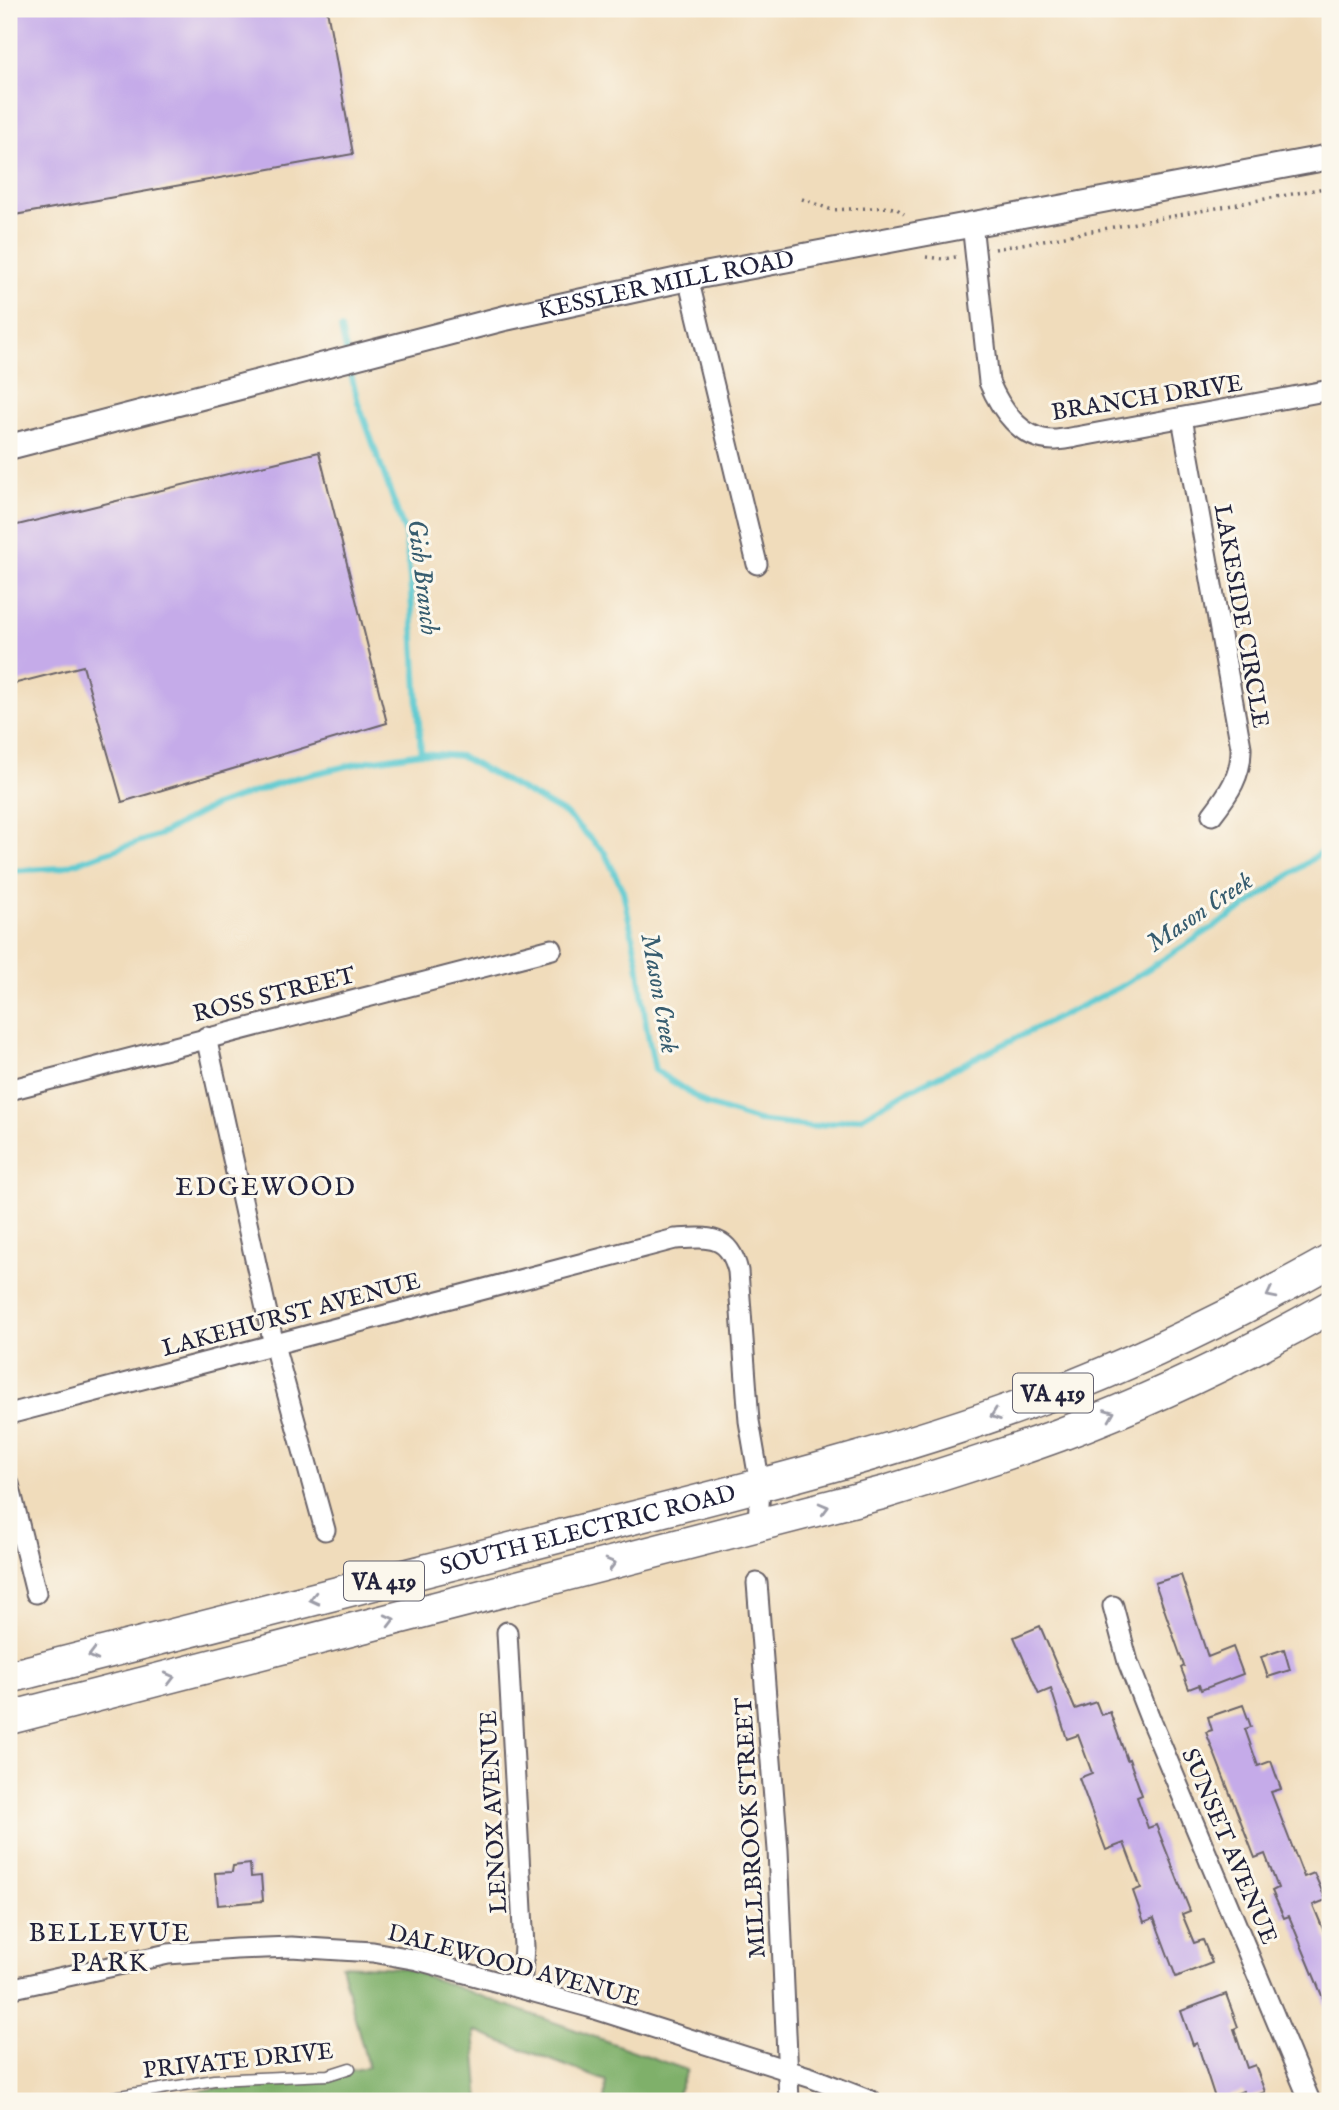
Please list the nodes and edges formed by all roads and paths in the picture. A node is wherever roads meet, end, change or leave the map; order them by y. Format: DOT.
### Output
graph roads {
  1 [pos="1330,157"];
  2 [pos="1330,187"];
  3 [pos="802,199"];
  4 [pos="907,219"];
  5 [pos="972,223"];
  6 [pos="919,252"];
  7 [pos="975,253"];
  8 [pos="688,278"];
  9 [pos="1330,390"];
  10 [pos="1182,418"];
  11 [pos="9,447"];
  12 [pos="757,564"];
  13 [pos="1213,815"];
  14 [pos="552,948"];
  15 [pos="206,1037"];
  16 [pos="9,1090"];
  17 [pos="1330,1261"];
  18 [pos="1330,1307"];
  19 [pos="274,1345"];
  20 [pos="9,1413"];
  21 [pos="9,1485"];
  22 [pos="760,1485"];
  23 [pos="758,1525"];
  24 [pos="325,1530"];
  25 [pos="757,1583"];
  26 [pos="36,1593"];
  27 [pos="1113,1606"];
  28 [pos="508,1632"];
  29 [pos="9,1677"];
  30 [pos="9,1718"];
  31 [pos="521,1988"];
  32 [pos="9,1989"];
  33 [pos="350,2068"];
  34 [pos="787,2070"];
  35 [pos="90,2101"];
  36 [pos="789,2101"];
  37 [pos="871,2101"];
  38 [pos="1310,2101"];
  1 -- 5 [label="street, KESSLER MILL ROAD"];
  2 -- 7 [label="path"];
  3 -- 4 [label="path"];
  5 -- 7 [label="street, BRANCH DRIVE"];
  5 -- 8 [label="street, KESSLER MILL ROAD"];
  6 -- 7 [label="path"];
  7 -- 10 [label="street, BRANCH DRIVE"];
  8 -- 11 [label="street, KESSLER MILL ROAD"];
  8 -- 12 [label="street"];
  9 -- 10 [label="street, BRANCH DRIVE"];
  10 -- 13 [label="street, LAKESIDE CIRCLE"];
  14 -- 15 [label="street, ROSS STREET"];
  15 -- 16 [label="street, ROSS STREET"];
  15 -- 19 [label="street"];
  17 -- 22 [label="main road, VA 419, one-way"];
  23 -- 18 [label="main road, VA 419, one-way"];
  19 -- 20 [label="street, LAKEHURST AVENUE"];
  19 -- 22 [label="street, LAKEHURST AVENUE"];
  19 -- 24 [label="street"];
  21 -- 26 [label="street"];
  22 -- 23 [label="street"];
  22 -- 29 [label="main road, SOUTH ELECTRIC ROAD / VA 419, one-way"];
  30 -- 23 [label="main road, SOUTH ELECTRIC ROAD / VA 419, one-way"];
  25 -- 34 [label="street, MILLBROOK STREET"];
  27 -- 38 [label="street, SUNSET AVENUE"];
  28 -- 31 [label="street, LENOX AVENUE"];
  31 -- 32 [label="street, DALEWOOD AVENUE"];
  31 -- 34 [label="street, DALEWOOD AVENUE"];
  33 -- 35 [label="lane, PRIVATE DRIVE"];
  34 -- 36 [label="street, MILLBROOK STREET"];
  34 -- 37 [label="street, DALEWOOD AVENUE"];
}
